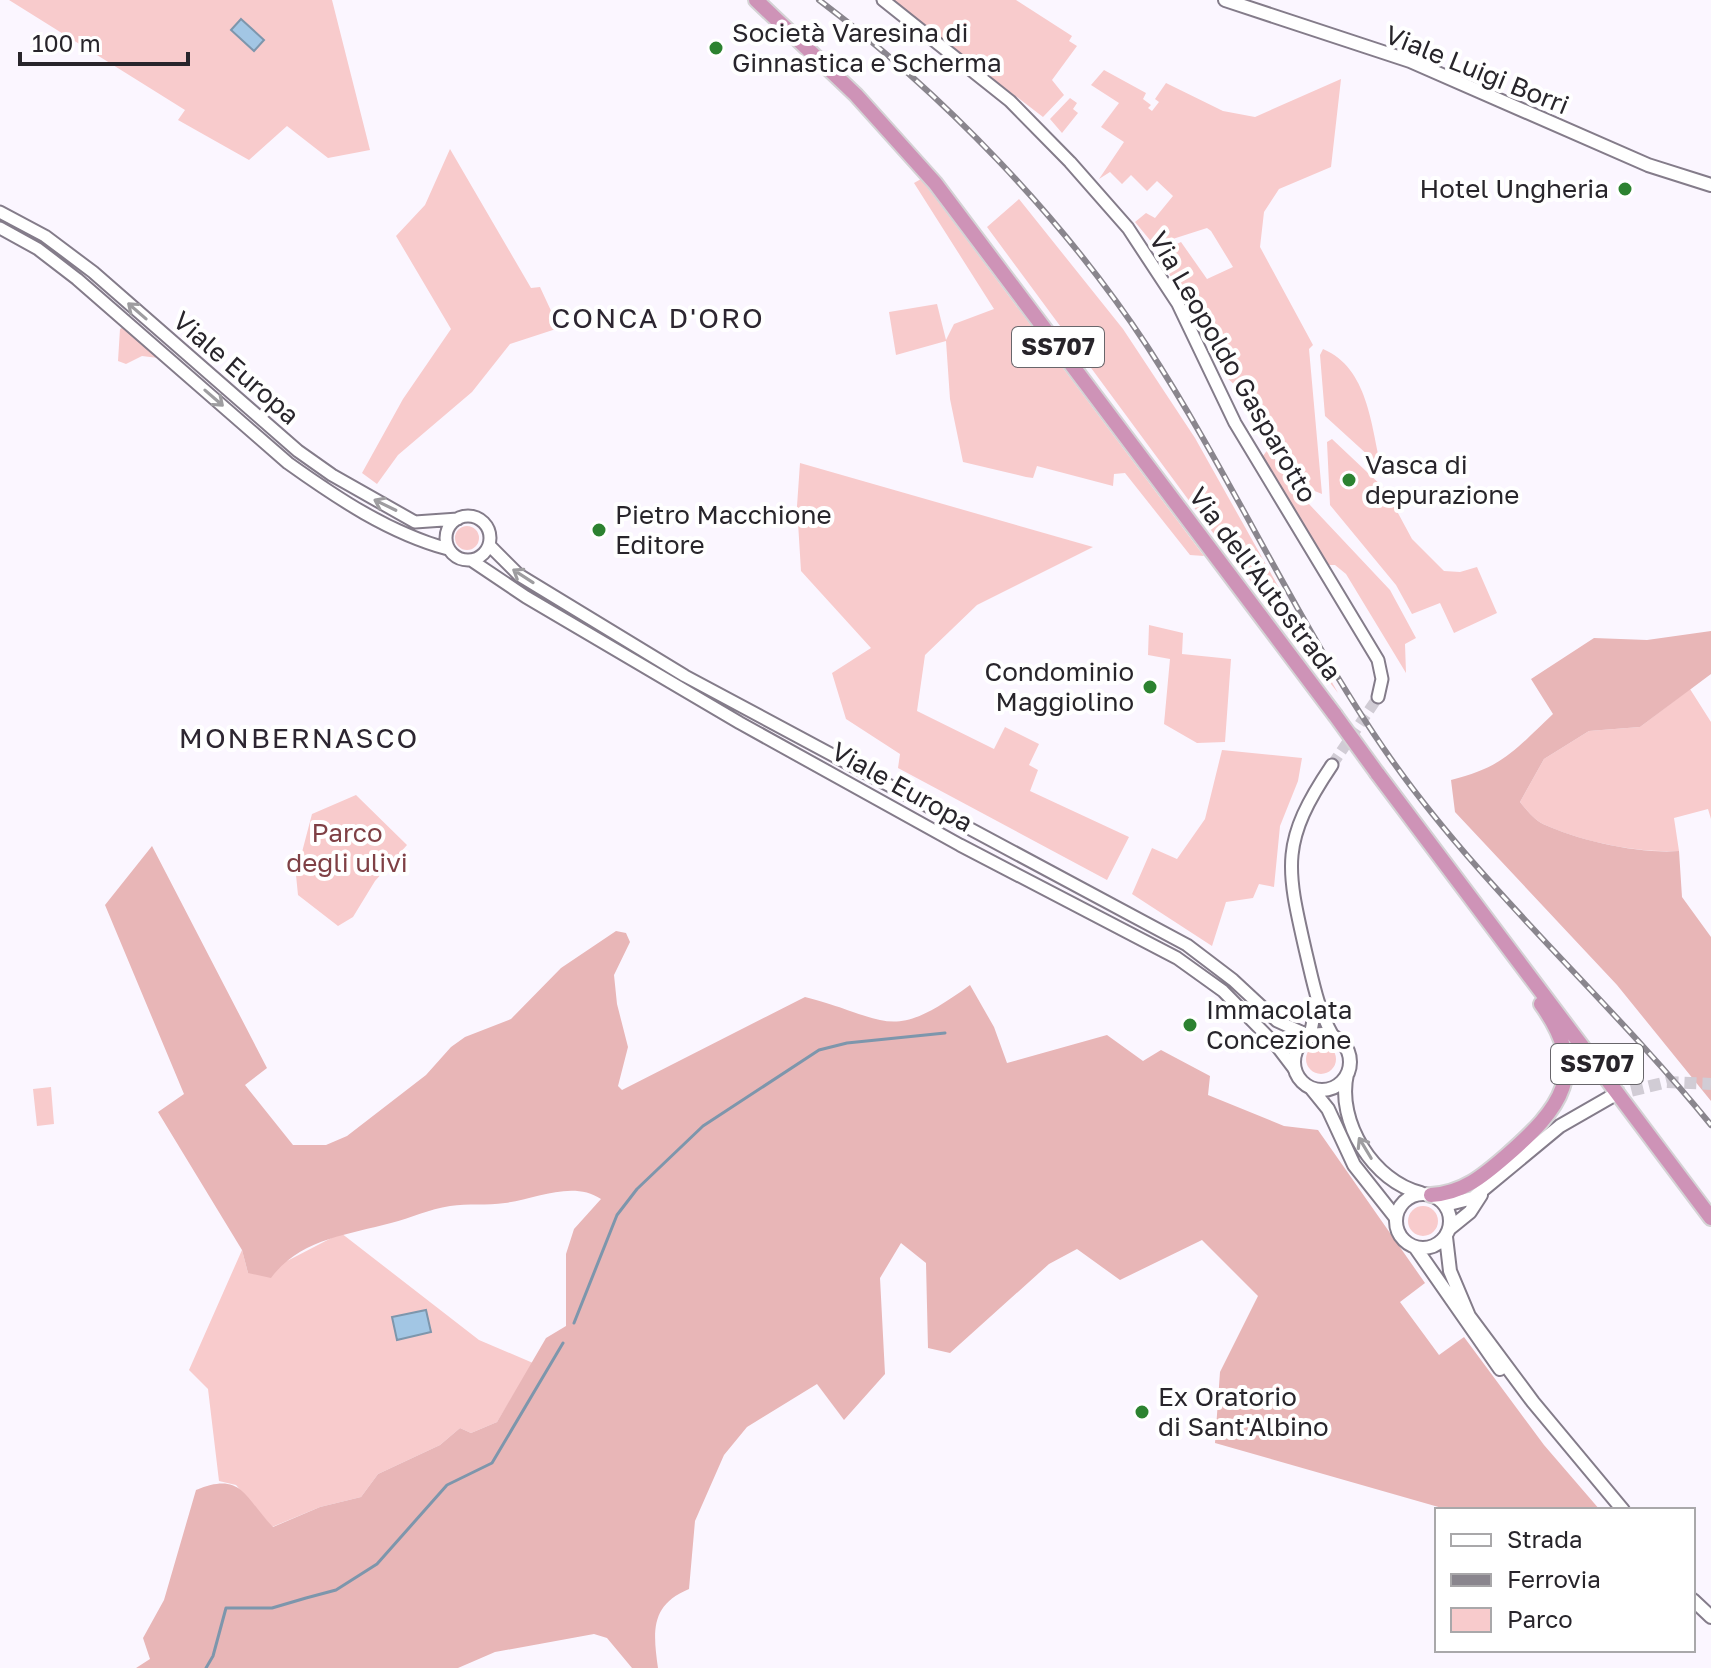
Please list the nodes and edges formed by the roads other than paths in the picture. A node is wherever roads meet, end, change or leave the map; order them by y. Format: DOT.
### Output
graph roads {
  1 [pos="756,0"];
  2 [pos="883,0"];
  3 [pos="1225,0"];
  4 [pos="1711,185"];
  5 [pos="0,212"];
  6 [pos="0,228"];
  7 [pos="458,519"];
  8 [pos="489,545"];
  9 [pos="448,549"];
  10 [pos="471,560"];
  11 [pos="1378,697"];
  12 [pos="1332,765"];
  13 [pos="1480,911"];
  14 [pos="1317,1000"];
  15 [pos="1310,1036"];
  16 [pos="1333,1036"];
  17 [pos="1295,1070"];
  18 [pos="1348,1073"];
  19 [pos="1311,1088"];
  20 [pos="1614,1095"];
  21 [pos="1482,1191"];
  22 [pos="1428,1194"];
  23 [pos="1445,1205"];
  24 [pos="1396,1218"];
  25 [pos="1711,1218"];
  26 [pos="1448,1233"];
  27 [pos="1415,1247"];
  28 [pos="1533,1402"];
  29 [pos="1621,1508"];
  30 [pos="1695,1602"];
  31 [pos="1711,1617"];
  1 -- 13 [label="highway, Via dell'Autostrada / SS707, bridge"];
  2 -- 11 [label="street, Via Leopoldo Gasparotto"];
  3 -- 4 [label="main road, Viale Luigi Borri"];
  7 -- 5 [label="street, Viale Europa, one-way"];
  6 -- 9 [label="street, Viale Europa, one-way"];
  7 -- 8 [label="street, Viale Europa"];
  7 -- 9 [label="street"];
  8 -- 10 [label="street"];
  15 -- 8 [label="street, Viale Europa, one-way"];
  9 -- 10 [label="street, Viale Europa"];
  10 -- 17 [label="street, Viale Europa"];
  12 -- 14 [label="street"];
  13 -- 22 [label="highway"];
  13 -- 25 [label="highway, Via dell'Autostrada / SS707"];
  14 -- 15 [label="street"];
  14 -- 16 [label="street"];
  15 -- 16 [label="main road"];
  15 -- 17 [label="main road"];
  16 -- 18 [label="main road"];
  17 -- 19 [label="main road"];
  18 -- 19 [label="main road"];
  22 -- 18 [label="main road, one-way"];
  19 -- 24 [label="main road"];
  20 -- 21 [label="main road"];
  21 -- 23 [label="main road"];
  21 -- 26 [label="main road"];
  22 -- 23 [label="main road"];
  22 -- 24 [label="main road"];
  23 -- 26 [label="main road"];
  24 -- 27 [label="main road"];
  26 -- 27 [label="main road"];
  26 -- 28 [label="main road"];
  27 -- 28 [label="main road"];
  28 -- 29 [label="main road"];
  30 -- 31 [label="main road"];
}
